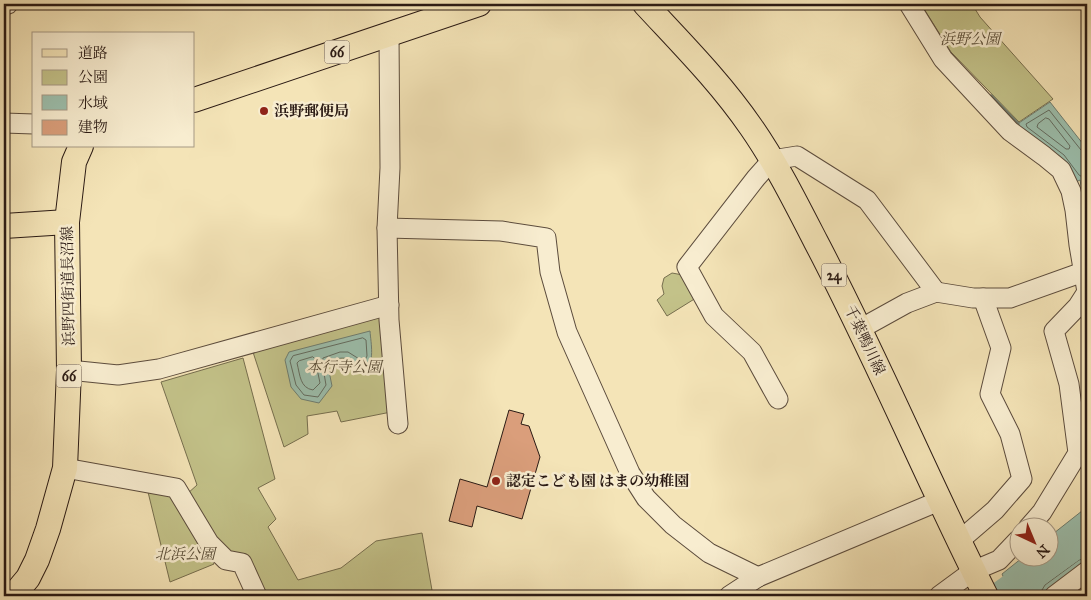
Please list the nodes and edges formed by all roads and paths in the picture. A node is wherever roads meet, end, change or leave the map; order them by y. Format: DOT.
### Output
graph roads {
  1 [pos="8,4"];
  2 [pos="480,4"];
  3 [pos="645,4"];
  4 [pos="909,4"];
  5 [pos="4,5"];
  6 [pos="389,34"];
  7 [pos="195,100"];
  8 [pos="4,123"];
  9 [pos="32,124"];
  10 [pos="81,148"];
  11 [pos="772,160"];
  12 [pos="67,222"];
  13 [pos="4,226"];
  14 [pos="387,228"];
  15 [pos="1083,272"];
  16 [pos="936,292"];
  17 [pos="983,298"];
  18 [pos="389,305"];
  19 [pos="860,329"];
  20 [pos="70,370"];
  21 [pos="778,399"];
  22 [pos="398,424"];
  23 [pos="65,468"];
  24 [pos="939,501"];
  25 [pos="1037,518"];
  26 [pos="959,541"];
  27 [pos="1008,551"];
  28 [pos="1087,571"];
  29 [pos="975,573"];
  30 [pos="758,577"];
  31 [pos="13,596"];
  32 [pos="257,596"];
  33 [pos="729,596"];
  34 [pos="939,596"];
  35 [pos="986,596"];
  36 [pos="1054,596"];
  1 -- 5 [label="street"];
  2 -- 6 [label="main road, 66"];
  3 -- 11 [label="main road, 千葉鴨川線 / 24"];
  4 -- 15 [label="street"];
  6 -- 7 [label="main road, 66"];
  6 -- 14 [label="street"];
  8 -- 9 [label="street"];
  10 -- 12 [label="main road, 浜野四街道長沼線 / 66"];
  11 -- 16 [label="street"];
  11 -- 19 [label="main road, 千葉鴨川線 / 24"];
  11 -- 21 [label="street"];
  12 -- 13 [label="main road"];
  12 -- 20 [label="main road, 浜野四街道長沼線 / 66"];
  14 -- 18 [label="street"];
  14 -- 30 [label="street"];
  15 -- 17 [label="street"];
  15 -- 25 [label="street"];
  16 -- 17 [label="street"];
  16 -- 19 [label="street"];
  17 -- 26 [label="street"];
  18 -- 20 [label="street"];
  18 -- 22 [label="street"];
  19 -- 24 [label="main road, 千葉鴨川線 / 24"];
  20 -- 23 [label="main road, 浜野四街道長沼線 / 66"];
  23 -- 31 [label="main road, 浜野四街道長沼線 / 66"];
  23 -- 32 [label="street"];
  24 -- 26 [label="main road, 千葉鴨川線 / 24"];
  24 -- 30 [label="street"];
  26 -- 29 [label="main road, 千葉鴨川線 / 24"];
  27 -- 29 [label="street"];
  28 -- 36 [label="street"];
  29 -- 34 [label="street"];
  29 -- 35 [label="main road, 千葉鴨川線 / 24"];
  30 -- 33 [label="street"];
}
